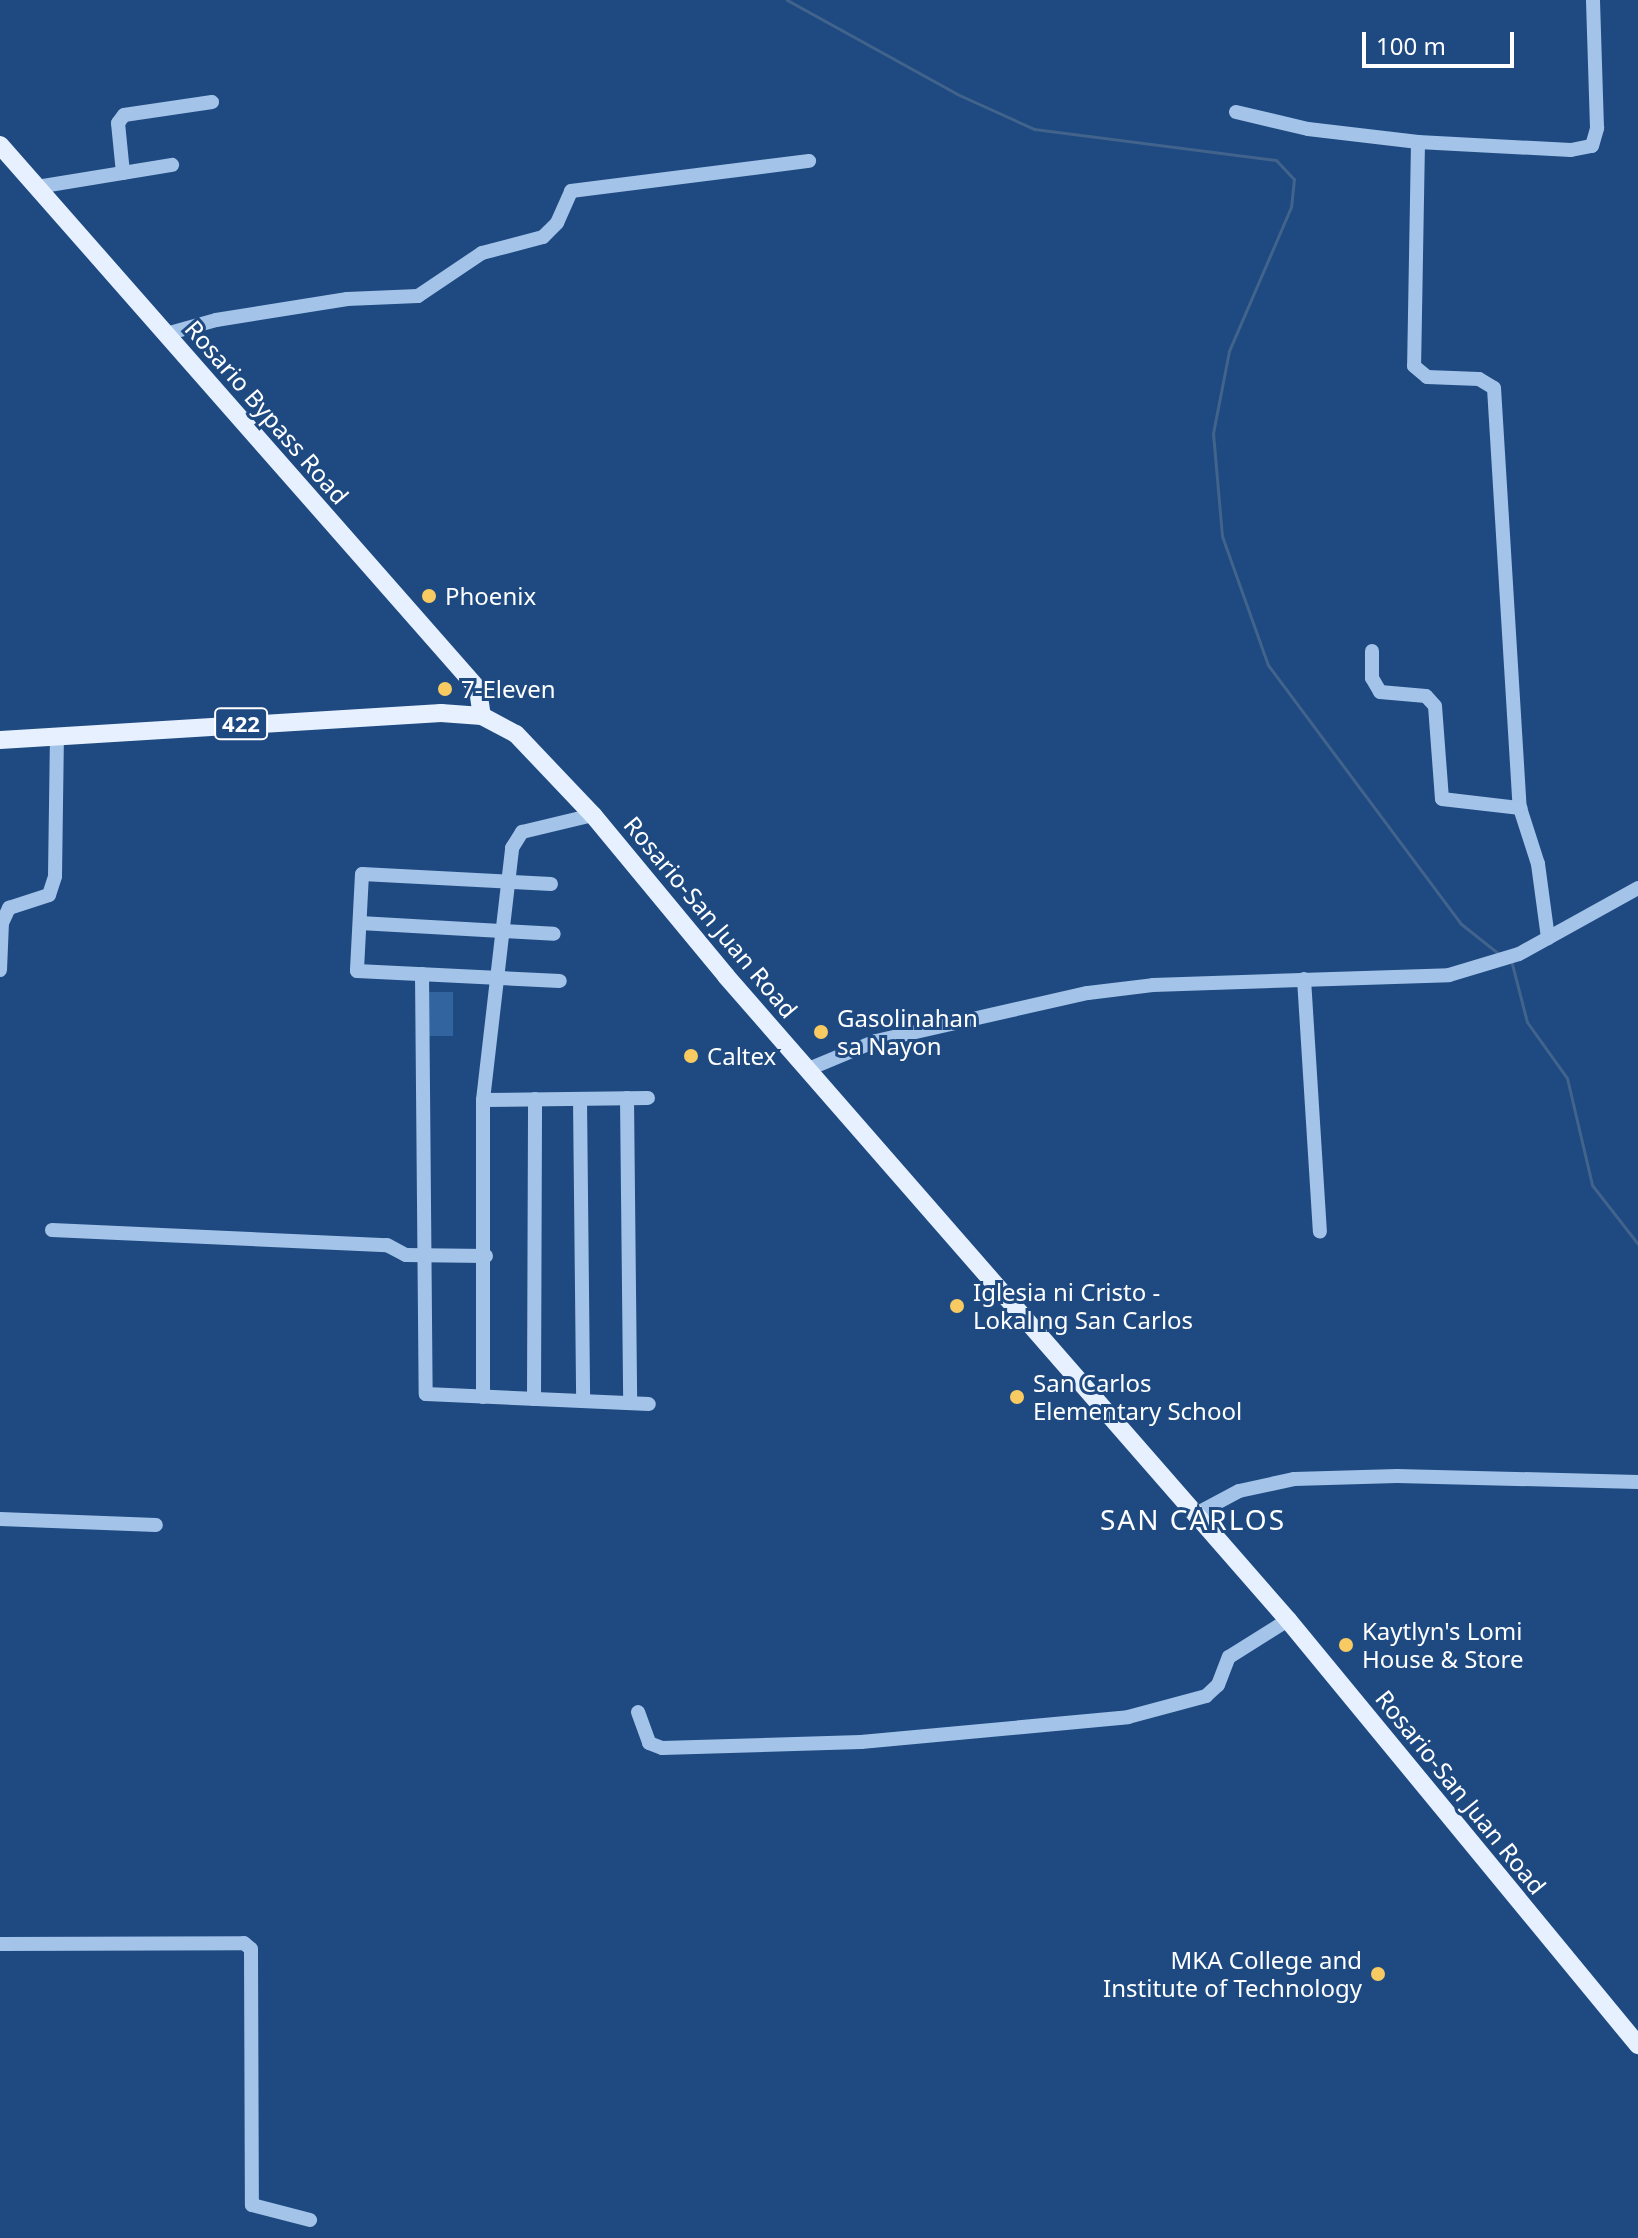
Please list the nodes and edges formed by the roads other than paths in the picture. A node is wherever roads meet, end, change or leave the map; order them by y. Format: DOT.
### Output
graph roads {
  1 [pos="1593,0"];
  2 [pos="212,102"];
  3 [pos="1236,112"];
  4 [pos="1418,142"];
  5 [pos="0,145"];
  6 [pos="809,161"];
  7 [pos="172,165"];
  8 [pos="123,173"];
  9 [pos="37,187"];
  10 [pos="166,334"];
  11 [pos="1372,651"];
  12 [pos="482,716"];
  13 [pos="57,736"];
  14 [pos="0,740"];
  15 [pos="1520,808"];
  16 [pos="593,815"];
  17 [pos="508,882"];
  18 [pos="551,884"];
  19 [pos="1638,888"];
  20 [pos="360,923"];
  21 [pos="502,931"];
  22 [pos="554,934"];
  23 [pos="1548,938"];
  24 [pos="0,970"];
  25 [pos="422,974"];
  26 [pos="497,978"];
  27 [pos="1304,979"];
  28 [pos="560,981"];
  29 [pos="811,1068"];
  30 [pos="627,1098"];
  31 [pos="648,1098"];
  32 [pos="535,1099"];
  33 [pos="580,1099"];
  34 [pos="483,1100"];
  35 [pos="52,1230"];
  36 [pos="1320,1231"];
  37 [pos="425,1255"];
  38 [pos="486,1256"];
  39 [pos="483,1397"];
  40 [pos="534,1399"];
  41 [pos="583,1401"];
  42 [pos="630,1403"];
  43 [pos="649,1404"];
  44 [pos="1638,1482"];
  45 [pos="1194,1515"];
  46 [pos="0,1519"];
  47 [pos="156,1525"];
  48 [pos="1288,1620"];
  49 [pos="638,1712"];
  50 [pos="0,1944"];
  51 [pos="1638,2045"];
  52 [pos="310,2220"];
  1 -- 4 [label="street"];
  2 -- 8 [label="street"];
  3 -- 4 [label="street"];
  4 -- 15 [label="street"];
  5 -- 9 [label="main road, Rosario Bypass Road"];
  6 -- 10 [label="street"];
  7 -- 8 [label="street"];
  8 -- 9 [label="street"];
  9 -- 10 [label="main road, Rosario Bypass Road"];
  10 -- 12 [label="main road, Rosario Bypass Road"];
  11 -- 15 [label="street"];
  12 -- 13 [label="main road, Rosario-San Juan Road / 422"];
  12 -- 16 [label="main road, Rosario-San Juan Road / 422"];
  13 -- 14 [label="main road, Rosario-San Juan Road / 422"];
  13 -- 24 [label="street"];
  15 -- 23 [label="street"];
  16 -- 17 [label="street"];
  16 -- 29 [label="main road, Rosario-San Juan Road / 422"];
  17 -- 18 [label="street"];
  17 -- 20 [label="street"];
  17 -- 21 [label="street"];
  19 -- 23 [label="street"];
  20 -- 21 [label="street"];
  20 -- 25 [label="street"];
  21 -- 22 [label="street"];
  21 -- 26 [label="street"];
  23 -- 27 [label="street"];
  25 -- 26 [label="street"];
  25 -- 37 [label="street"];
  26 -- 28 [label="street"];
  26 -- 34 [label="street"];
  27 -- 29 [label="street"];
  27 -- 36 [label="street"];
  29 -- 45 [label="main road, Rosario-San Juan Road / 422"];
  30 -- 31 [label="street"];
  30 -- 33 [label="street"];
  30 -- 42 [label="street"];
  32 -- 33 [label="street"];
  32 -- 34 [label="street"];
  32 -- 40 [label="street"];
  33 -- 41 [label="street"];
  34 -- 38 [label="street"];
  35 -- 37 [label="street"];
  37 -- 38 [label="street"];
  37 -- 39 [label="street"];
  38 -- 39 [label="street"];
  39 -- 40 [label="street"];
  40 -- 41 [label="street"];
  41 -- 42 [label="street"];
  42 -- 43 [label="street"];
  44 -- 45 [label="street"];
  45 -- 48 [label="main road, Rosario-San Juan Road / 422"];
  46 -- 47 [label="street"];
  48 -- 49 [label="street"];
  48 -- 51 [label="main road, Rosario-San Juan Road / 422"];
  50 -- 52 [label="street"];
}
